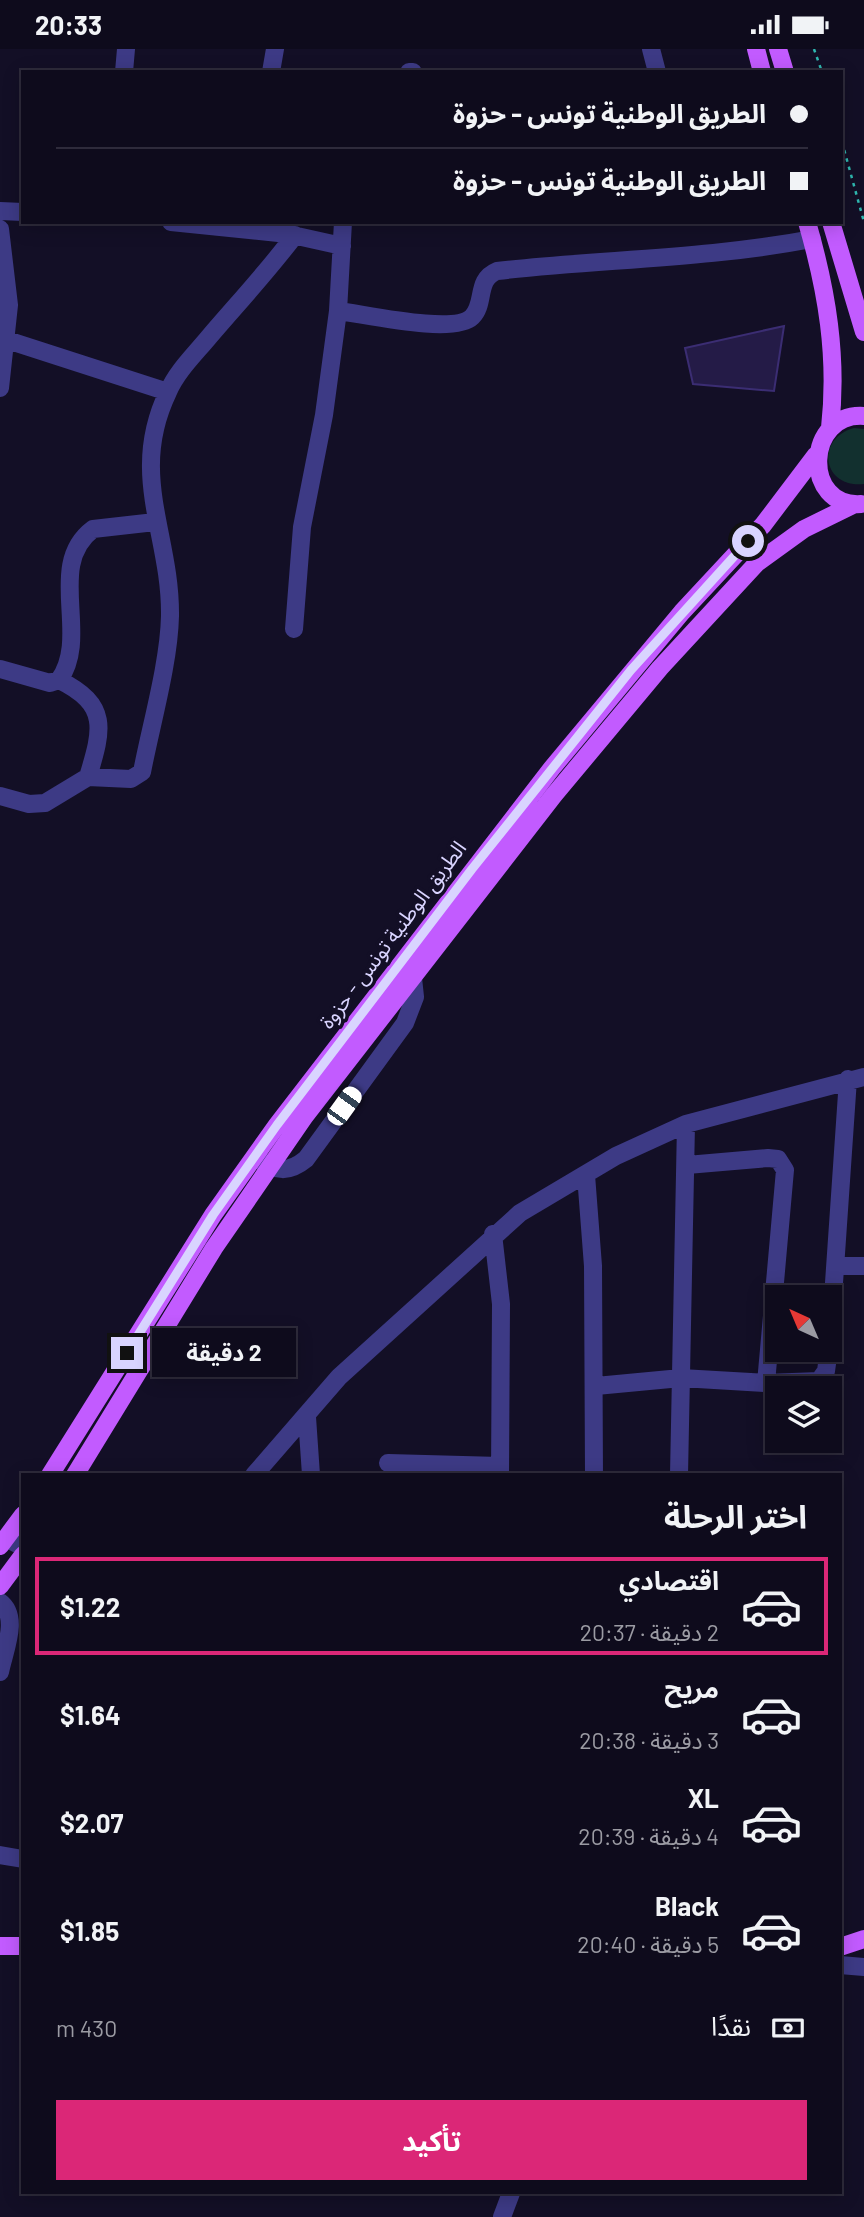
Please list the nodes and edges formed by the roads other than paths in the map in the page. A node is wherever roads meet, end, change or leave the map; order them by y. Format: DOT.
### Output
graph roads {
  1 [pos="126,49"];
  2 [pos="275,49"];
  3 [pos="651,49"];
  4 [pos="756,49"];
  5 [pos="778,49"];
  6 [pos="124,70"];
  7 [pos="271,70"];
  8 [pos="656,70"];
  9 [pos="761,70"];
  10 [pos="784,70"];
  11 [pos="0,211"];
  12 [pos="21,212"];
  13 [pos="211,224"];
  14 [pos="343,224"];
  15 [pos="832,224"];
  16 [pos="251,226"];
  17 [pos="0,229"];
  18 [pos="809,231"];
  19 [pos="295,235"];
  20 [pos="342,246"];
  21 [pos="338,311"];
  22 [pos="864,332"];
  23 [pos="7,340"];
  24 [pos="0,388"];
  25 [pos="167,391"];
  26 [pos="864,416"];
  27 [pos="830,428"];
  28 [pos="817,455"];
  29 [pos="859,504"];
  30 [pos="155,522"];
  31 [pos="294,629"];
  32 [pos="0,669"];
  33 [pos="59,680"];
  34 [pos="88,777"];
  35 [pos="0,796"];
  36 [pos="447,903"];
  37 [pos="462,913"];
  38 [pos="413,978"];
  39 [pos="856,1078"];
  40 [pos="686,1124"];
  41 [pos="262,1162"];
  42 [pos="687,1165"];
  43 [pos="586,1175"];
  44 [pos="493,1234"];
  45 [pos="837,1266"];
  46 [pos="864,1266"];
  47 [pos="835,1285"];
  48 [pos="767,1376"];
  49 [pos="681,1378"];
  50 [pos="765,1383"];
  51 [pos="596,1386"];
  52 [pos="307,1417"];
  53 [pos="388,1463"];
  54 [pos="428,1468"];
  55 [pos="500,1471"];
  56 [pos="51,1473"];
  57 [pos="76,1473"];
  58 [pos="256,1473"];
  59 [pos="311,1473"];
  60 [pos="594,1473"];
  61 [pos="679,1473"];
  62 [pos="21,1518"];
  63 [pos="3,1542"];
  64 [pos="21,1546"];
  65 [pos="21,1558"];
  66 [pos="0,1586"];
  67 [pos="0,1602"];
  68 [pos="0,1672"];
  69 [pos="0,1855"];
  70 [pos="21,1859"];
  71 [pos="864,1939"];
  72 [pos="0,1946"];
  73 [pos="21,1946"];
  74 [pos="842,1946"];
  75 [pos="842,1965"];
  76 [pos="864,1967"];
  77 [pos="510,2194"];
  78 [pos="502,2217"];
  1 -- 6 [label="street"];
  2 -- 7 [label="street"];
  3 -- 8 [label="street"];
  4 -- 9 [label="main road"];
  5 -- 10 [label="main road"];
  11 -- 12 [label="street"];
  13 -- 16 [label="street"];
  14 -- 20 [label="street"];
  15 -- 22 [label="main road"];
  16 -- 19 [label="street"];
  17 -- 23 [label="street"];
  18 -- 21 [label="street"];
  18 -- 27 [label="main road"];
  19 -- 20 [label="street"];
  19 -- 25 [label="street"];
  20 -- 21 [label="street"];
  21 -- 31 [label="street"];
  23 -- 24 [label="street"];
  23 -- 25 [label="street"];
  25 -- 30 [label="street"];
  26 -- 27 [label="main road"];
  27 -- 28 [label="main road, الطريق الوطنية تونس - حزوة"];
  28 -- 29 [label="main road"];
  28 -- 36 [label="main road, الطريق الوطنية تونس - حزوة"];
  29 -- 37 [label="main road, الطريق الوطنية تونس - حزوة"];
  30 -- 33 [label="street"];
  30 -- 34 [label="street"];
  32 -- 33 [label="street"];
  33 -- 34 [label="street"];
  34 -- 35 [label="street"];
  36 -- 37 [label="main road"];
  36 -- 41 [label="main road, الطريق الوطنية تونس - حزوة"];
  37 -- 38 [label="main road, الطريق الوطنية تونس - حزوة"];
  38 -- 41 [label="main road, الطريق الوطنية تونس - حزوة"];
  38 -- 41 [label="street"];
  39 -- 40 [label="street"];
  39 -- 45 [label="street"];
  40 -- 42 [label="street"];
  40 -- 43 [label="street"];
  41 -- 56 [label="main road, الطريق الوطنية تونس - حزوة"];
  41 -- 57 [label="main road, الطريق الوطنية تونس - حزوة"];
  42 -- 48 [label="street"];
  42 -- 49 [label="street"];
  43 -- 44 [label="street"];
  43 -- 51 [label="street"];
  44 -- 52 [label="street"];
  44 -- 55 [label="street"];
  45 -- 46 [label="street"];
  45 -- 47 [label="street"];
  49 -- 50 [label="street"];
  49 -- 51 [label="street"];
  49 -- 61 [label="street"];
  51 -- 60 [label="street"];
  52 -- 58 [label="street"];
  52 -- 59 [label="street"];
  53 -- 54 [label="street"];
  54 -- 55 [label="street"];
  62 -- 63 [label="main road"];
  63 -- 64 [label="street"];
  65 -- 66 [label="main road"];
  67 -- 68 [label="street"];
  69 -- 70 [label="street"];
  71 -- 74 [label="main road"];
  72 -- 73 [label="main road"];
  75 -- 76 [label="street"];
  77 -- 78 [label="street"];
}
